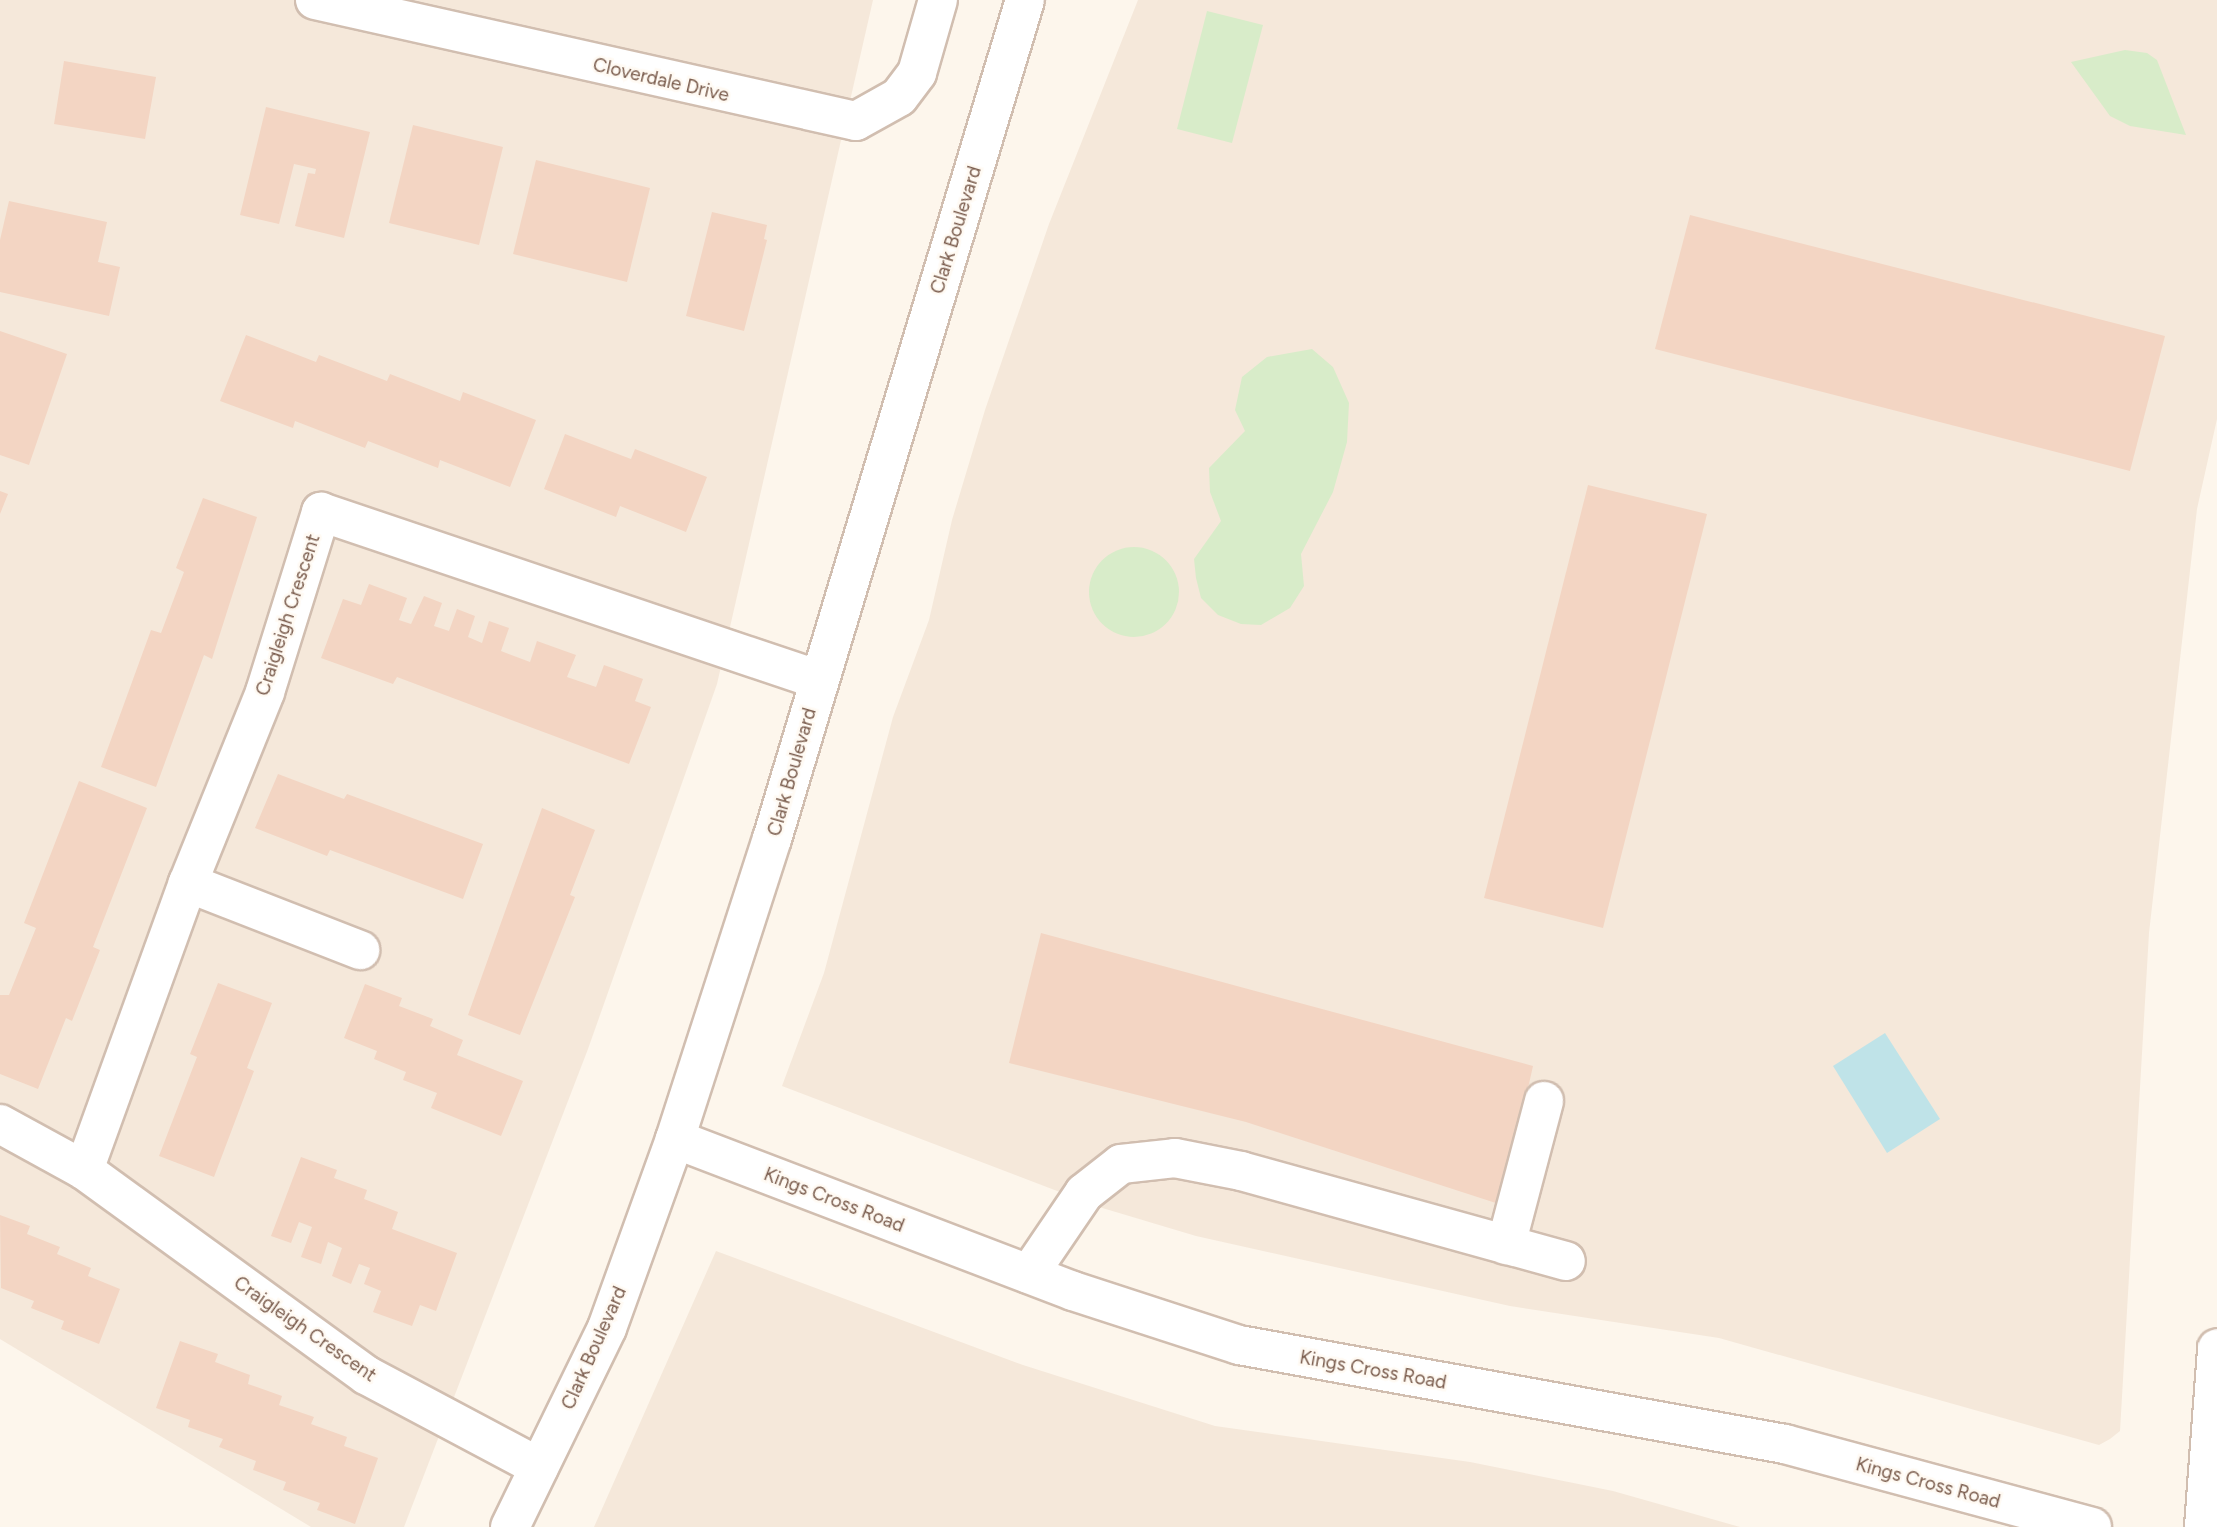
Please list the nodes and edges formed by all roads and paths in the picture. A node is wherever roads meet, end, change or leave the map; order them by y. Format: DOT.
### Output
graph roads {
  1 [pos="315,0"];
  2 [pos="938,0"];
  3 [pos="1025,0"];
  4 [pos="819,680"];
  5 [pos="188,883"];
  6 [pos="360,950"];
  7 [pos="1544,1101"];
  8 [pos="0,1125"];
  9 [pos="675,1139"];
  10 [pos="84,1170"];
  11 [pos="1506,1245"];
  12 [pos="1566,1261"];
  13 [pos="1029,1274"];
  14 [pos="2217,1348"];
  15 [pos="540,1467"];
  16 [pos="510,1527"];
  17 [pos="2092,1527"];
  18 [pos="2204,1527"];
  1 -- 2 [label="street, Cloverdale Drive"];
  3 -- 4 [label="street, Clark Boulevard"];
  4 -- 5 [label="street, Craigleigh Crescent"];
  4 -- 9 [label="street, Clark Boulevard"];
  5 -- 6 [label="street"];
  5 -- 10 [label="street, Craigleigh Crescent"];
  7 -- 11 [label="street"];
  8 -- 10 [label="street, Craigleigh Crescent"];
  9 -- 13 [label="street, Kings Cross Road"];
  9 -- 15 [label="street, Clark Boulevard"];
  10 -- 15 [label="street, Craigleigh Crescent"];
  11 -- 12 [label="street"];
  11 -- 13 [label="street"];
  13 -- 17 [label="street, Kings Cross Road"];
  14 -- 18 [label="street"];
  15 -- 16 [label="street, Clark Boulevard"];
}
